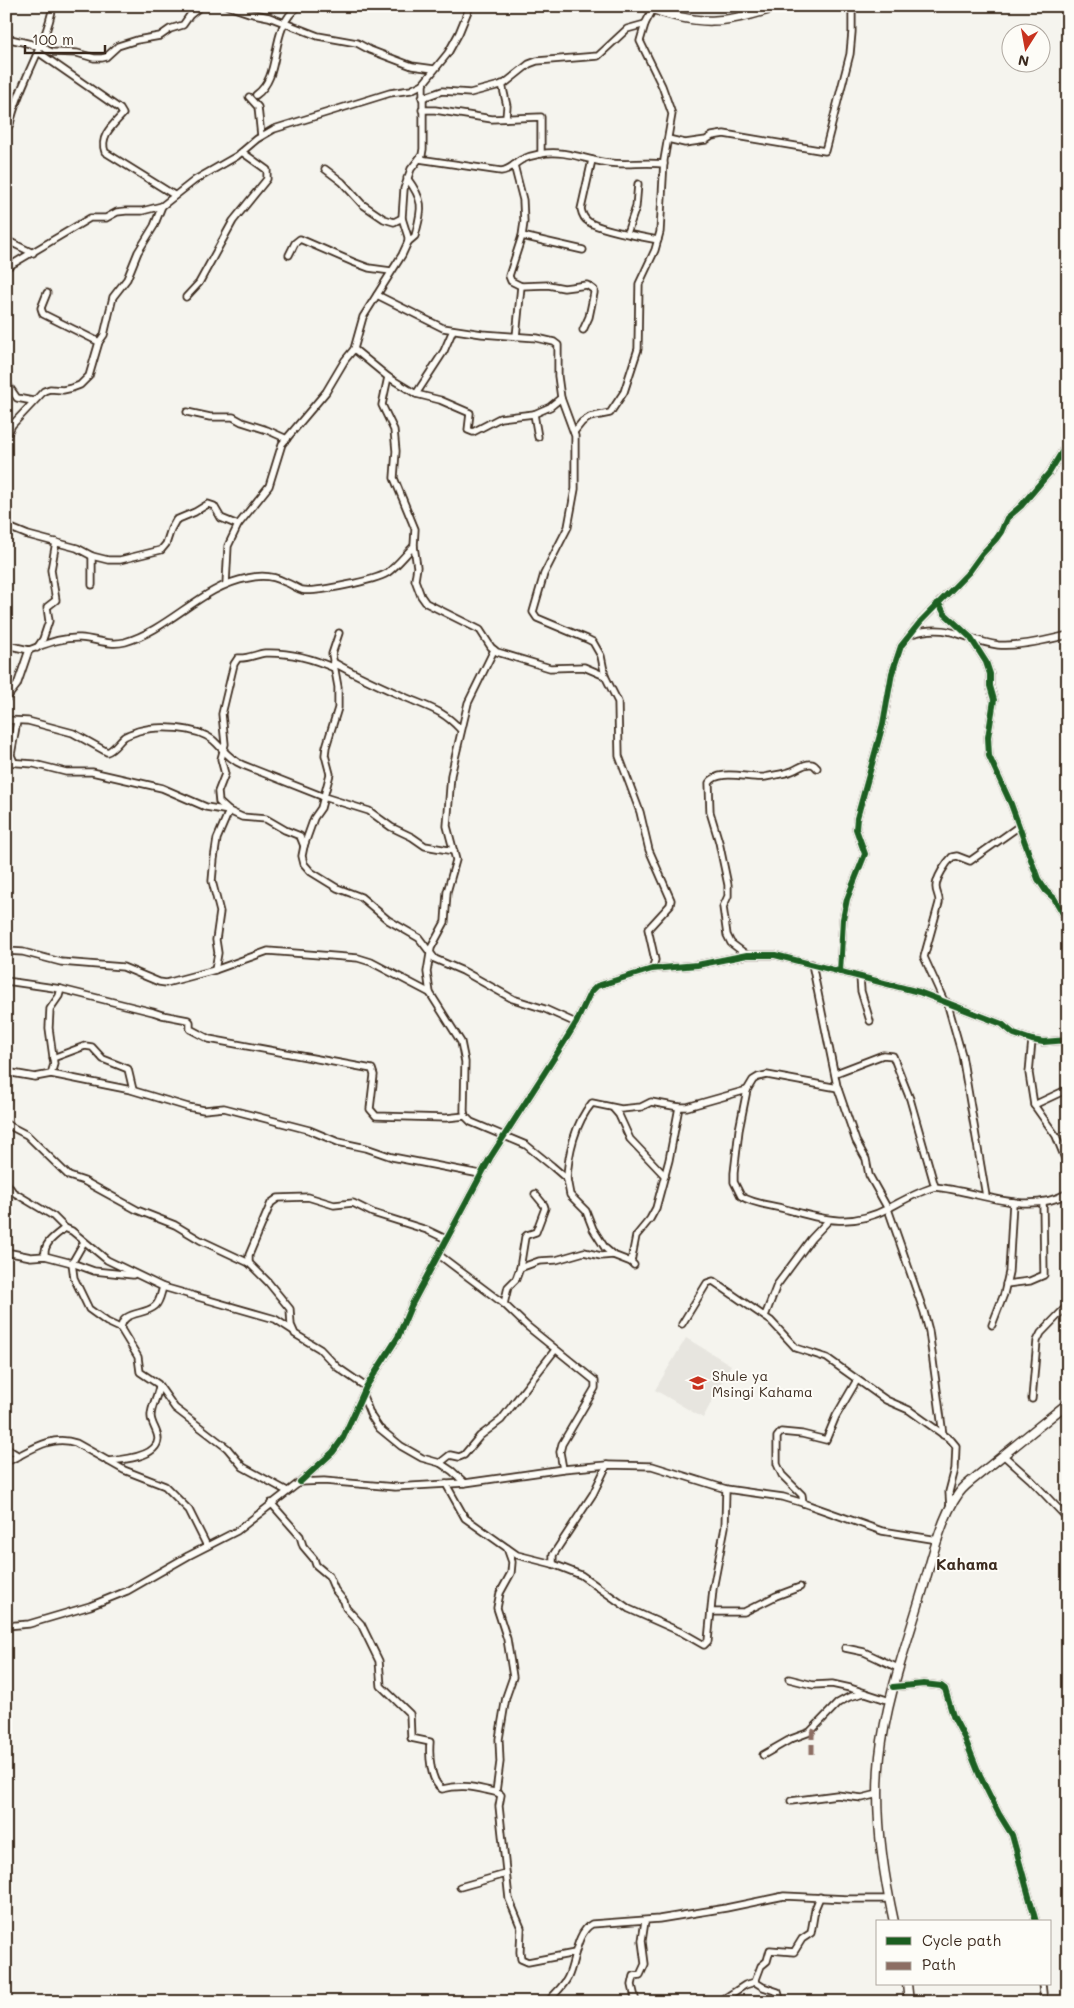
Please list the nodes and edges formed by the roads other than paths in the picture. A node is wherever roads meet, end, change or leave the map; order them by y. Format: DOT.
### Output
graph roads {
  1 [pos="53,6"];
  2 [pos="202,6"];
  3 [pos="229,6"];
  4 [pos="299,6"];
  5 [pos="470,6"];
  6 [pos="645,6"];
  7 [pos="779,6"];
  8 [pos="852,6"];
  9 [pos="653,9"];
  10 [pos="284,23"];
  11 [pos="644,24"];
  12 [pos="6,38"];
  13 [pos="39,48"];
  14 [pos="434,69"];
  15 [pos="422,84"];
  16 [pos="502,84"];
  17 [pos="256,95"];
  18 [pos="249,97"];
  19 [pos="422,98"];
  20 [pos="422,110"];
  21 [pos="506,118"];
  22 [pos="6,130"];
  23 [pos="261,136"];
  24 [pos="668,139"];
  25 [pos="242,152"];
  26 [pos="541,154"];
  27 [pos="419,159"];
  28 [pos="592,160"];
  29 [pos="664,164"];
  30 [pos="514,165"];
  31 [pos="325,169"];
  32 [pos="407,178"];
  33 [pos="638,184"];
  34 [pos="174,196"];
  35 [pos="162,206"];
  36 [pos="402,218"];
  37 [pos="627,233"];
  38 [pos="522,236"];
  39 [pos="6,240"];
  40 [pos="658,240"];
  41 [pos="408,242"];
  42 [pos="583,250"];
  43 [pos="33,253"];
  44 [pos="289,255"];
  45 [pos="6,268"];
  46 [pos="391,270"];
  47 [pos="522,286"];
  48 [pos="48,293"];
  49 [pos="377,295"];
  50 [pos="186,297"];
  51 [pos="453,330"];
  52 [pos="583,330"];
  53 [pos="516,337"];
  54 [pos="100,342"];
  55 [pos="354,349"];
  56 [pos="388,377"];
  57 [pos="6,382"];
  58 [pos="416,394"];
  59 [pos="561,398"];
  60 [pos="33,401"];
  61 [pos="187,412"];
  62 [pos="534,414"];
  63 [pos="8,430"];
  64 [pos="574,432"];
  65 [pos="6,436"];
  66 [pos="538,437"];
  67 [pos="287,439"];
  68 [pos="1068,442"];
  69 [pos="238,525"];
  70 [pos="6,526"];
  71 [pos="56,542"];
  72 [pos="414,546"];
  73 [pos="92,556"];
  74 [pos="226,584"];
  75 [pos="92,585"];
  76 [pos="937,604"];
  77 [pos="338,633"];
  78 [pos="910,634"];
  79 [pos="1068,635"];
  80 [pos="970,637"];
  81 [pos="6,646"];
  82 [pos="37,648"];
  83 [pos="29,650"];
  84 [pos="494,650"];
  85 [pos="333,662"];
  86 [pos="334,668"];
  87 [pos="605,676"];
  88 [pos="6,699"];
  89 [pos="6,720"];
  90 [pos="17,721"];
  91 [pos="460,729"];
  92 [pos="223,750"];
  93 [pos="6,762"];
  94 [pos="14,762"];
  95 [pos="817,768"];
  96 [pos="324,797"];
  97 [pos="229,811"];
  98 [pos="1018,827"];
  99 [pos="304,846"];
  100 [pos="454,851"];
  101 [pos="1068,922"];
  102 [pos="6,951"];
  103 [pos="430,954"];
  104 [pos="748,956"];
  105 [pos="812,964"];
  106 [pos="652,969"];
  107 [pos="214,970"];
  108 [pos="840,972"];
  109 [pos="860,977"];
  110 [pos="6,981"];
  111 [pos="61,989"];
  112 [pos="430,993"];
  113 [pos="945,1001"];
  114 [pos="870,1021"];
  115 [pos="576,1023"];
  116 [pos="1032,1040"];
  117 [pos="1068,1040"];
  118 [pos="53,1058"];
  119 [pos="836,1073"];
  120 [pos="51,1074"];
  121 [pos="6,1077"];
  122 [pos="838,1088"];
  123 [pos="1068,1089"];
  124 [pos="133,1090"];
  125 [pos="747,1090"];
  126 [pos="1034,1105"];
  127 [pos="679,1107"];
  128 [pos="613,1108"];
  129 [pos="465,1116"];
  130 [pos="6,1124"];
  131 [pos="503,1134"];
  132 [pos="1068,1166"];
  133 [pos="480,1174"];
  134 [pos="665,1176"];
  135 [pos="567,1179"];
  136 [pos="6,1182"];
  137 [pos="935,1187"];
  138 [pos="1068,1193"];
  139 [pos="535,1194"];
  140 [pos="986,1196"];
  141 [pos="1013,1202"];
  142 [pos="1043,1202"];
  143 [pos="888,1209"];
  144 [pos="830,1220"];
  145 [pos="65,1228"];
  146 [pos="446,1239"];
  147 [pos="84,1242"];
  148 [pos="6,1252"];
  149 [pos="439,1255"];
  150 [pos="613,1255"];
  151 [pos="45,1256"];
  152 [pos="72,1263"];
  153 [pos="248,1264"];
  154 [pos="520,1268"];
  155 [pos="140,1276"];
  156 [pos="1006,1284"];
  157 [pos="163,1287"];
  158 [pos="504,1304"];
  159 [pos="1068,1305"];
  160 [pos="765,1316"];
  161 [pos="682,1324"];
  162 [pos="992,1325"];
  163 [pos="120,1328"];
  164 [pos="292,1330"];
  165 [pos="555,1350"];
  166 [pos="857,1380"];
  167 [pos="159,1386"];
  168 [pos="366,1387"];
  169 [pos="363,1396"];
  170 [pos="1032,1399"];
  171 [pos="1068,1403"];
  172 [pos="943,1435"];
  173 [pos="6,1448"];
  174 [pos="1003,1455"];
  175 [pos="19,1456"];
  176 [pos="107,1461"];
  177 [pos="6,1462"];
  178 [pos="440,1463"];
  179 [pos="607,1465"];
  180 [pos="563,1468"];
  181 [pos="300,1482"];
  182 [pos="465,1483"];
  183 [pos="446,1484"];
  184 [pos="726,1489"];
  185 [pos="287,1491"];
  186 [pos="271,1503"];
  187 [pos="803,1503"];
  188 [pos="950,1508"];
  189 [pos="1067,1518"];
  190 [pos="938,1540"];
  191 [pos="207,1546"];
  192 [pos="508,1548"];
  193 [pos="553,1564"];
  194 [pos="800,1588"];
  195 [pos="710,1612"];
  196 [pos="6,1626"];
  197 [pos="845,1648"];
  198 [pos="898,1668"];
  199 [pos="789,1679"];
  200 [pos="893,1688"];
  201 [pos="864,1693"];
  202 [pos="890,1701"];
  203 [pos="763,1755"];
  204 [pos="496,1792"];
  205 [pos="878,1794"];
  206 [pos="791,1801"];
  207 [pos="506,1874"];
  208 [pos="460,1887"];
  209 [pos="820,1897"];
  210 [pos="889,1899"];
  211 [pos="645,1920"];
  212 [pos="894,1920"];
  213 [pos="1035,1920"];
  214 [pos="574,1953"];
  215 [pos="755,1982"];
  216 [pos="907,1986"];
  217 [pos="1042,1986"];
  218 [pos="548,2002"];
  219 [pos="636,2002"];
  220 [pos="719,2002"];
  221 [pos="781,2002"];
  222 [pos="909,2002"];
  223 [pos="1044,2002"];
  1 -- 13 [label="street"];
  2 -- 13 [label="street"];
  3 -- 10 [label="street"];
  4 -- 10 [label="street"];
  5 -- 14 [label="street"];
  6 -- 9 [label="main road"];
  7 -- 9 [label="main road"];
  8 -- 24 [label="street"];
  9 -- 11 [label="street"];
  10 -- 14 [label="street"];
  10 -- 17 [label="street"];
  11 -- 16 [label="street"];
  11 -- 24 [label="street"];
  12 -- 13 [label="street"];
  13 -- 22 [label="street"];
  13 -- 34 [label="street"];
  14 -- 15 [label="street"];
  15 -- 19 [label="street"];
  15 -- 23 [label="street"];
  16 -- 19 [label="street"];
  16 -- 21 [label="street"];
  18 -- 23 [label="street"];
  19 -- 20 [label="street"];
  20 -- 21 [label="street"];
  20 -- 27 [label="street"];
  21 -- 26 [label="street"];
  23 -- 25 [label="street"];
  24 -- 29 [label="street"];
  25 -- 34 [label="street"];
  25 -- 50 [label="street"];
  26 -- 28 [label="street"];
  26 -- 30 [label="street"];
  27 -- 30 [label="street"];
  27 -- 32 [label="street"];
  28 -- 29 [label="street"];
  28 -- 37 [label="street"];
  29 -- 40 [label="street"];
  30 -- 38 [label="street"];
  31 -- 36 [label="street"];
  32 -- 36 [label="street"];
  32 -- 41 [label="street"];
  33 -- 37 [label="street"];
  34 -- 35 [label="street"];
  35 -- 43 [label="street"];
  35 -- 54 [label="street"];
  36 -- 41 [label="street"];
  37 -- 40 [label="street"];
  38 -- 42 [label="street"];
  38 -- 47 [label="street"];
  39 -- 43 [label="street"];
  40 -- 64 [label="street"];
  41 -- 46 [label="street"];
  43 -- 45 [label="street"];
  44 -- 46 [label="street"];
  46 -- 49 [label="street"];
  47 -- 52 [label="street"];
  47 -- 53 [label="street"];
  48 -- 54 [label="street"];
  49 -- 51 [label="street"];
  49 -- 55 [label="street"];
  51 -- 53 [label="street"];
  51 -- 58 [label="street"];
  53 -- 59 [label="street"];
  54 -- 60 [label="street"];
  55 -- 56 [label="street"];
  55 -- 67 [label="street"];
  56 -- 58 [label="street"];
  56 -- 72 [label="street"];
  57 -- 60 [label="street"];
  58 -- 62 [label="street"];
  59 -- 62 [label="street"];
  59 -- 64 [label="street"];
  60 -- 63 [label="street"];
  61 -- 67 [label="street"];
  62 -- 66 [label="street"];
  63 -- 65 [label="street"];
  64 -- 87 [label="street"];
  67 -- 69 [label="street"];
  68 -- 76 [label="street"];
  69 -- 73 [label="street"];
  69 -- 74 [label="street"];
  70 -- 71 [label="street"];
  71 -- 73 [label="street"];
  71 -- 82 [label="street"];
  72 -- 74 [label="street"];
  72 -- 84 [label="street"];
  73 -- 75 [label="street"];
  74 -- 82 [label="street"];
  76 -- 78 [label="street"];
  76 -- 80 [label="street"];
  77 -- 85 [label="street"];
  78 -- 80 [label="street"];
  78 -- 108 [label="street"];
  79 -- 80 [label="street"];
  80 -- 98 [label="street"];
  81 -- 83 [label="street"];
  82 -- 83 [label="street"];
  83 -- 88 [label="street"];
  84 -- 87 [label="street"];
  84 -- 91 [label="street"];
  85 -- 86 [label="street"];
  85 -- 91 [label="street"];
  86 -- 92 [label="street"];
  86 -- 96 [label="street"];
  87 -- 106 [label="street"];
  89 -- 90 [label="street"];
  90 -- 92 [label="street"];
  90 -- 94 [label="street"];
  91 -- 100 [label="street"];
  92 -- 96 [label="street"];
  92 -- 97 [label="street"];
  93 -- 94 [label="street"];
  94 -- 97 [label="street"];
  95 -- 104 [label="street"];
  96 -- 99 [label="street"];
  96 -- 100 [label="street"];
  97 -- 99 [label="street"];
  97 -- 107 [label="street"];
  98 -- 101 [label="street"];
  98 -- 113 [label="street"];
  99 -- 103 [label="street"];
  100 -- 103 [label="street"];
  102 -- 107 [label="street"];
  103 -- 112 [label="street"];
  103 -- 115 [label="street"];
  104 -- 105 [label="street"];
  104 -- 106 [label="street"];
  105 -- 108 [label="street"];
  105 -- 119 [label="street"];
  106 -- 115 [label="street"];
  107 -- 112 [label="street"];
  108 -- 109 [label="street"];
  109 -- 113 [label="street"];
  109 -- 114 [label="street"];
  110 -- 111 [label="street"];
  111 -- 118 [label="street"];
  111 -- 129 [label="street"];
  112 -- 129 [label="street"];
  113 -- 116 [label="street"];
  113 -- 140 [label="street"];
  115 -- 131 [label="street"];
  116 -- 117 [label="street"];
  116 -- 126 [label="street"];
  118 -- 120 [label="street"];
  118 -- 124 [label="street"];
  119 -- 122 [label="street"];
  119 -- 137 [label="street"];
  120 -- 121 [label="street"];
  120 -- 124 [label="street"];
  122 -- 125 [label="street"];
  122 -- 143 [label="street"];
  123 -- 126 [label="street"];
  124 -- 133 [label="street"];
  125 -- 127 [label="street"];
  125 -- 144 [label="street"];
  126 -- 132 [label="street"];
  127 -- 128 [label="street"];
  127 -- 134 [label="street"];
  128 -- 134 [label="street"];
  128 -- 135 [label="street"];
  129 -- 131 [label="street"];
  130 -- 153 [label="street"];
  131 -- 133 [label="street"];
  131 -- 135 [label="street"];
  133 -- 146 [label="street"];
  134 -- 150 [label="street"];
  135 -- 150 [label="street"];
  136 -- 145 [label="street"];
  137 -- 140 [label="street"];
  137 -- 143 [label="street"];
  138 -- 142 [label="street"];
  139 -- 154 [label="street"];
  140 -- 141 [label="street"];
  141 -- 142 [label="street"];
  141 -- 156 [label="street"];
  142 -- 156 [label="street"];
  143 -- 144 [label="street"];
  143 -- 172 [label="street"];
  144 -- 160 [label="street"];
  145 -- 147 [label="street"];
  145 -- 151 [label="street"];
  146 -- 149 [label="street"];
  146 -- 153 [label="street"];
  147 -- 152 [label="street"];
  147 -- 155 [label="street"];
  148 -- 151 [label="street"];
  149 -- 158 [label="street"];
  149 -- 168 [label="street"];
  150 -- 154 [label="street"];
  151 -- 152 [label="street"];
  152 -- 155 [label="street"];
  152 -- 163 [label="street"];
  153 -- 164 [label="street"];
  154 -- 158 [label="street"];
  155 -- 157 [label="street"];
  156 -- 162 [label="street"];
  157 -- 163 [label="street"];
  157 -- 164 [label="street"];
  158 -- 165 [label="street"];
  159 -- 170 [label="street"];
  160 -- 161 [label="street"];
  160 -- 166 [label="street"];
  163 -- 167 [label="street"];
  164 -- 168 [label="street"];
  165 -- 178 [label="street"];
  165 -- 180 [label="street"];
  166 -- 172 [label="street"];
  166 -- 187 [label="street"];
  167 -- 176 [label="street"];
  167 -- 185 [label="street"];
  168 -- 169 [label="street"];
  169 -- 178 [label="street"];
  169 -- 181 [label="street"];
  171 -- 174 [label="main road"];
  172 -- 188 [label="street"];
  173 -- 175 [label="street"];
  174 -- 188 [label="main road"];
  174 -- 189 [label="street"];
  175 -- 176 [label="street"];
  175 -- 177 [label="street"];
  176 -- 191 [label="street"];
  178 -- 182 [label="street"];
  179 -- 180 [label="street"];
  179 -- 184 [label="street"];
  179 -- 193 [label="street"];
  180 -- 182 [label="street"];
  181 -- 183 [label="street"];
  181 -- 185 [label="street"];
  182 -- 183 [label="street"];
  183 -- 192 [label="street"];
  184 -- 187 [label="street"];
  184 -- 195 [label="street"];
  185 -- 186 [label="street"];
  186 -- 191 [label="street"];
  186 -- 204 [label="street"];
  187 -- 190 [label="street"];
  188 -- 190 [label="main road"];
  190 -- 198 [label="main road"];
  191 -- 196 [label="street"];
  192 -- 193 [label="street"];
  192 -- 204 [label="street"];
  193 -- 195 [label="street"];
  194 -- 195 [label="street"];
  197 -- 198 [label="street"];
  198 -- 200 [label="main road"];
  199 -- 201 [label="street"];
  200 -- 202 [label="main road"];
  200 -- 213 [label="street"];
  201 -- 202 [label="street"];
  201 -- 203 [label="street"];
  202 -- 205 [label="main road"];
  204 -- 207 [label="street"];
  205 -- 206 [label="street"];
  205 -- 210 [label="main road"];
  207 -- 208 [label="street"];
  207 -- 214 [label="street"];
  209 -- 210 [label="street"];
  209 -- 211 [label="street"];
  209 -- 215 [label="street"];
  210 -- 212 [label="main road"];
  211 -- 214 [label="street"];
  211 -- 219 [label="street"];
  214 -- 218 [label="street"];
  215 -- 220 [label="street"];
  215 -- 221 [label="street"];
  216 -- 222 [label="main road"];
  217 -- 223 [label="street"];
}
